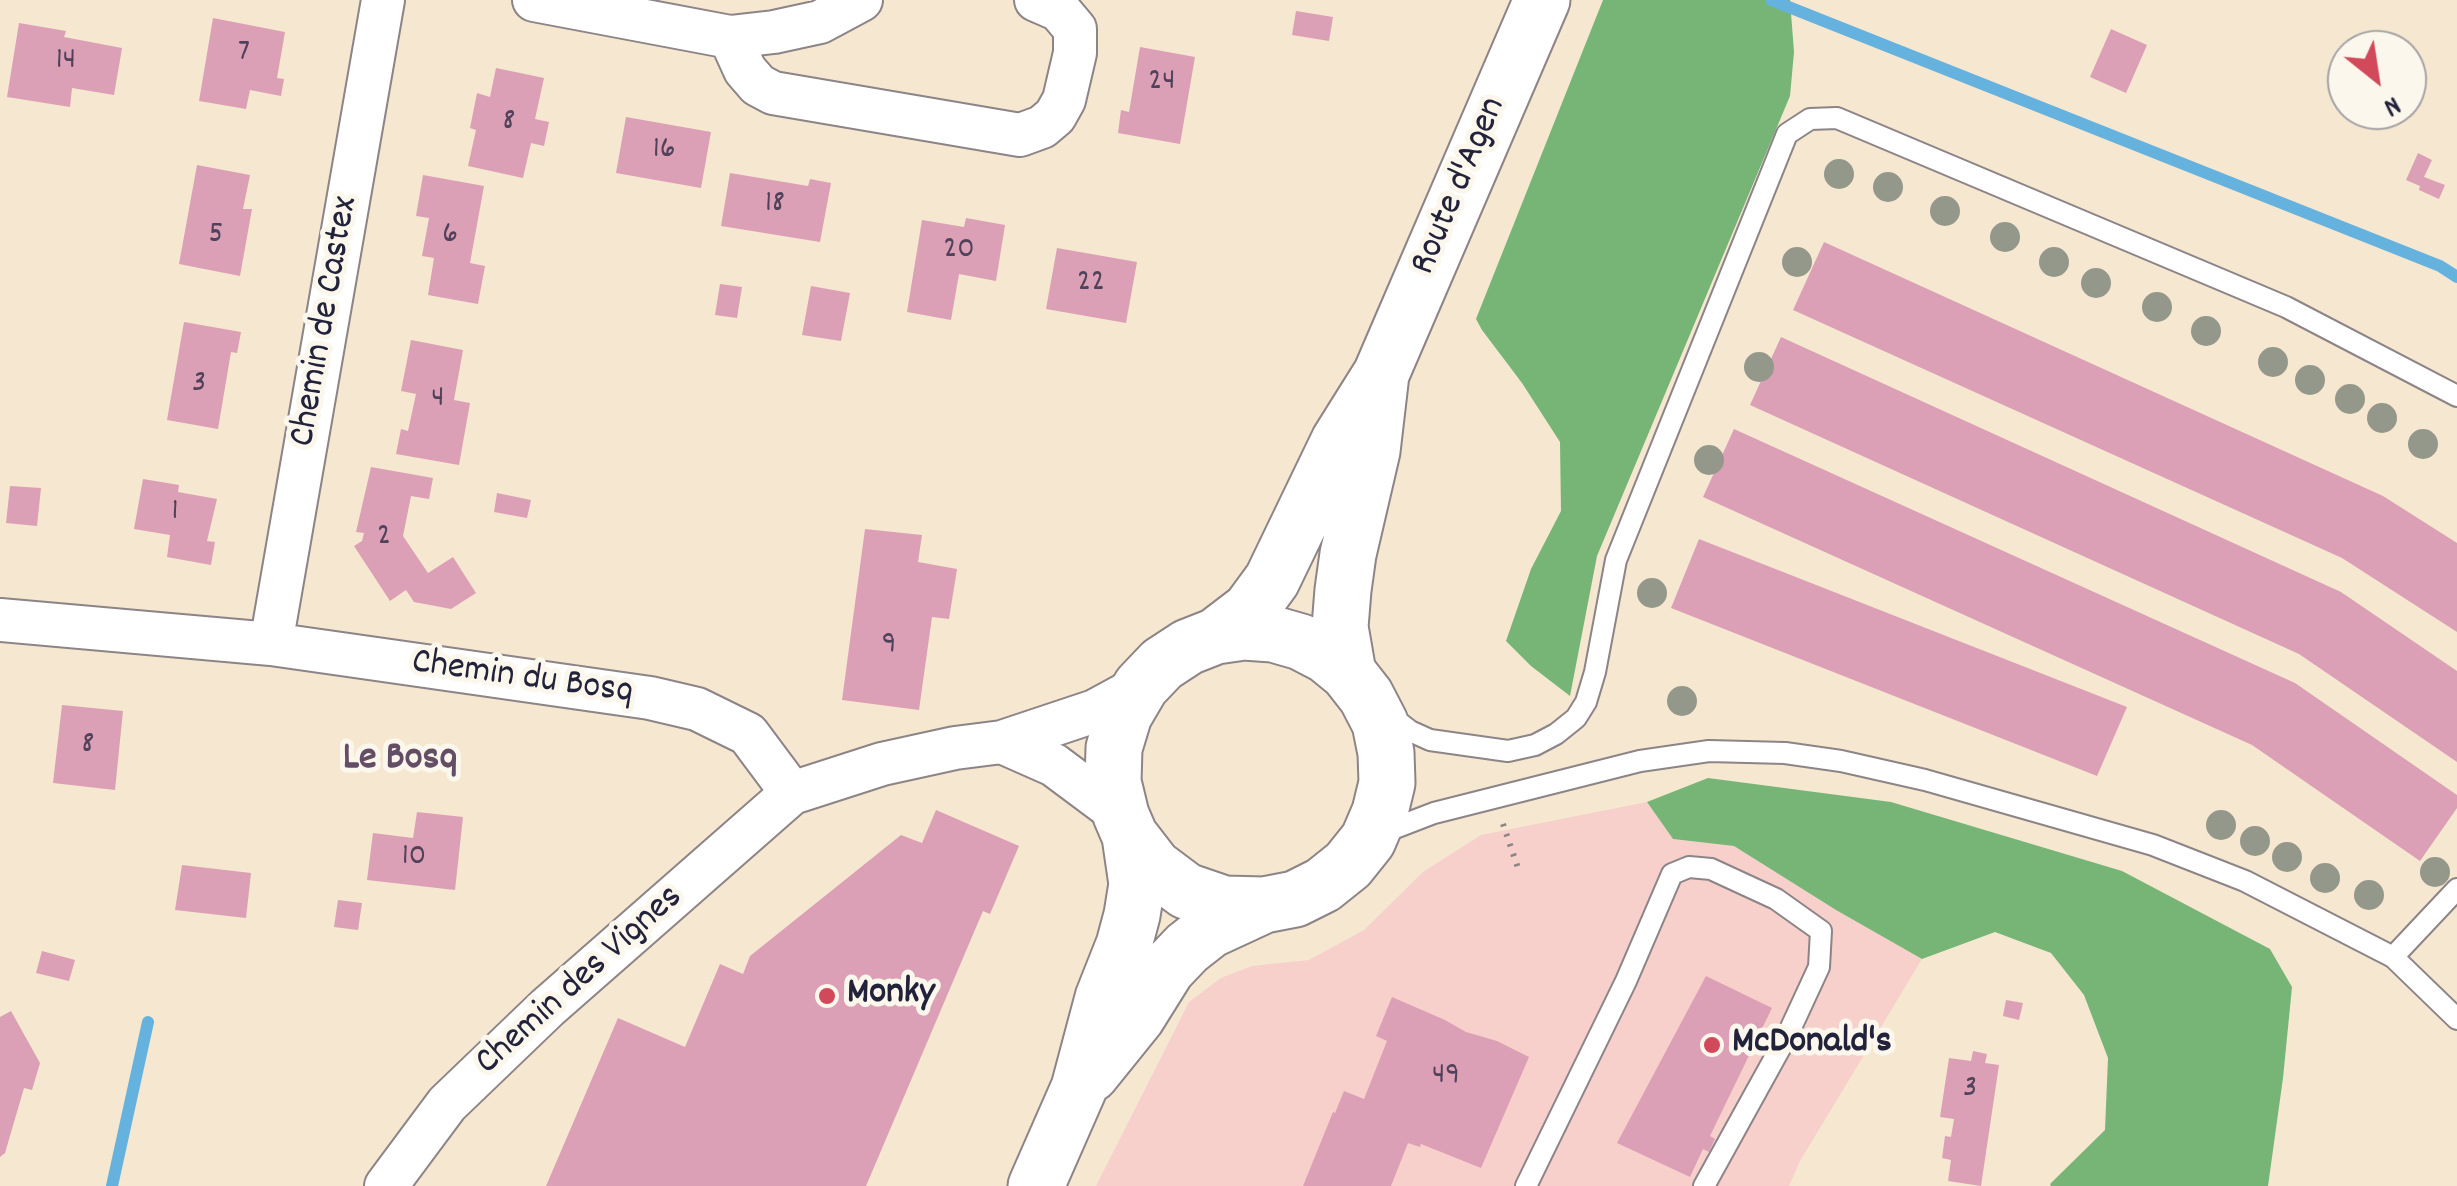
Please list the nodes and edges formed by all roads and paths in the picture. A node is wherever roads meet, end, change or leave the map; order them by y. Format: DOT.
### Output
graph roads {
  1 [pos="383,0"];
  2 [pos="534,0"];
  3 [pos="861,0"];
  4 [pos="1036,0"];
  5 [pos="1542,0"];
  6 [pos="730,37"];
  7 [pos="1381,374"];
  8 [pos="2457,396"];
  9 [pos="0,620"];
  10 [pos="1216,636"];
  11 [pos="271,644"];
  12 [pos="1357,684"];
  13 [pos="1141,686"];
  14 [pos="1002,742"];
  15 [pos="792,793"];
  16 [pos="1488,823"];
  17 [pos="1125,825"];
  18 [pos="1368,840"];
  19 [pos="1518,868"];
  20 [pos="2457,889"];
  21 [pos="1264,906"];
  22 [pos="2393,957"];
  23 [pos="2457,1019"];
  24 [pos="1079,1088"];
  25 [pos="386,1186"];
  26 [pos="1036,1186"];
  27 [pos="1526,1186"];
  28 [pos="1704,1186"];
  1 -- 11 [label="street, Chemin de Castex"];
  2 -- 6 [label="street"];
  3 -- 6 [label="street"];
  4 -- 6 [label="street"];
  5 -- 7 [label="main road, Route d'Agen"];
  7 -- 10 [label="main road, Route d'Agen"];
  7 -- 12 [label="main road, Route d'Agen"];
  8 -- 12 [label="lane"];
  9 -- 11 [label="street, Chemin du Bosq"];
  10 -- 12 [label="main road"];
  10 -- 13 [label="main road"];
  11 -- 15 [label="street, Chemin du Bosq"];
  12 -- 18 [label="main road"];
  13 -- 14 [label="street"];
  13 -- 17 [label="main road"];
  14 -- 15 [label="street"];
  14 -- 17 [label="street"];
  15 -- 25 [label="street, Chemin des Vignes"];
  16 -- 19 [label="path"];
  17 -- 21 [label="main road"];
  17 -- 24 [label="main road"];
  18 -- 21 [label="main road"];
  18 -- 22 [label="lane"];
  20 -- 22 [label="lane"];
  21 -- 24 [label="main road"];
  22 -- 23 [label="lane"];
  24 -- 26 [label="main road"];
  27 -- 28 [label="lane"];
}
